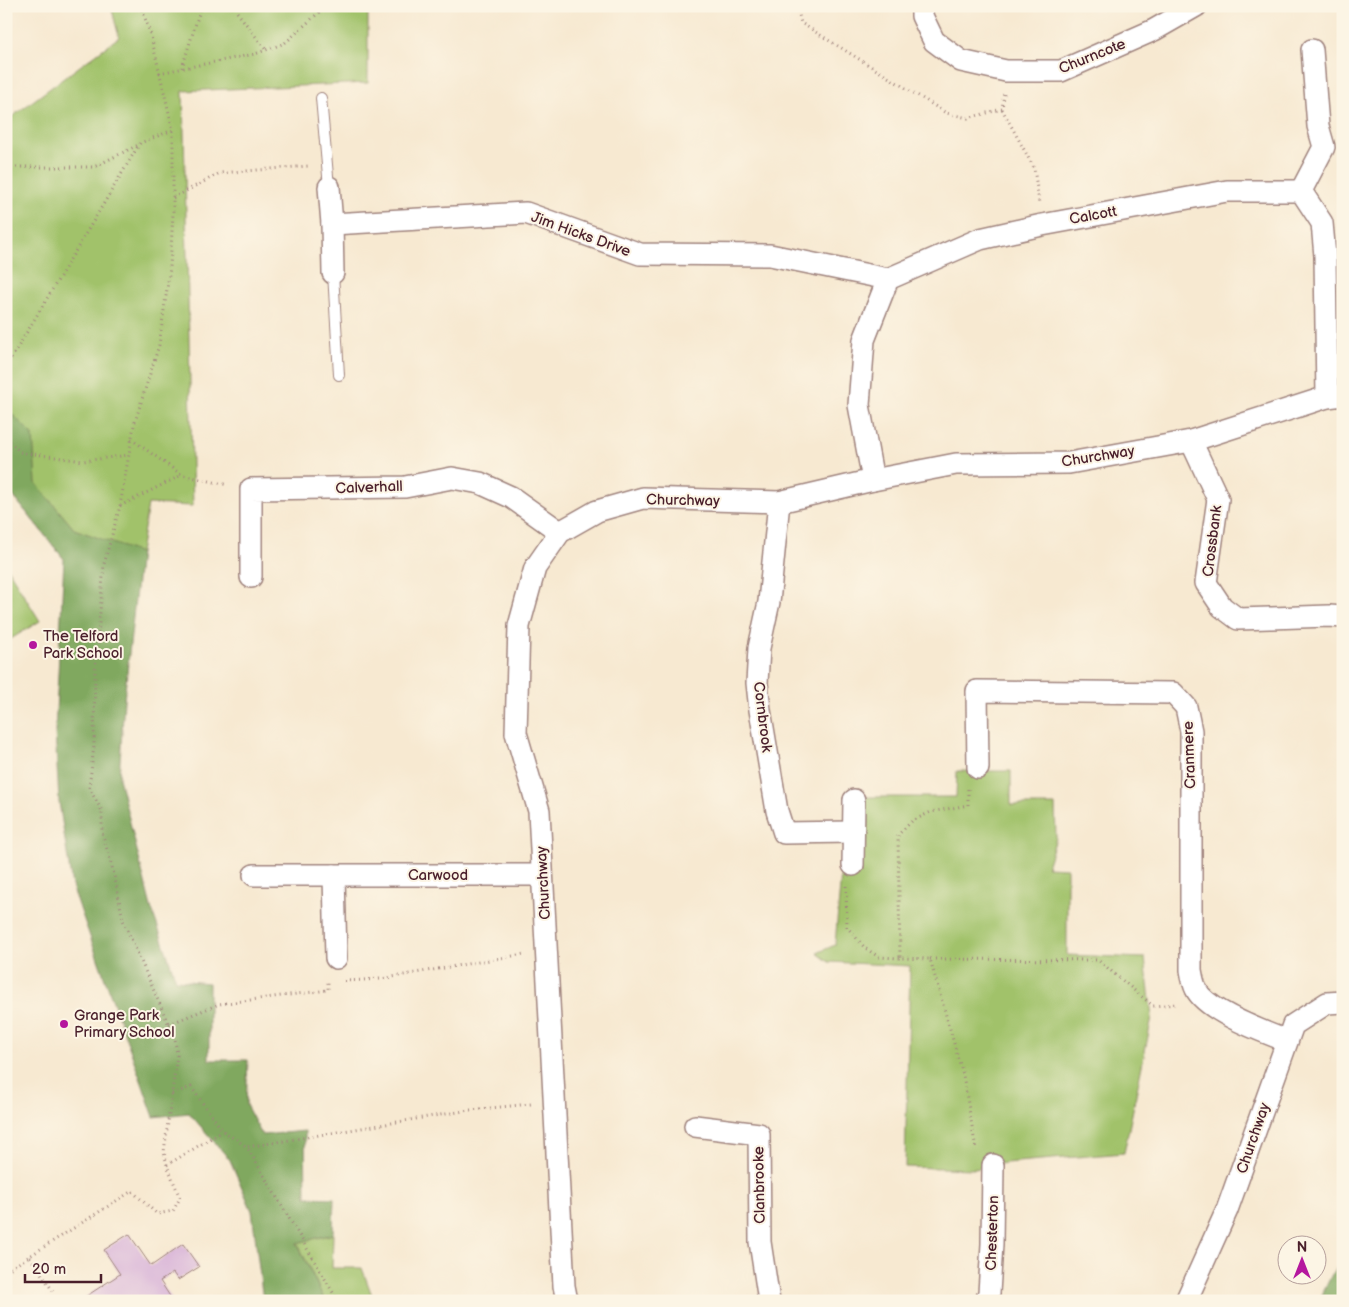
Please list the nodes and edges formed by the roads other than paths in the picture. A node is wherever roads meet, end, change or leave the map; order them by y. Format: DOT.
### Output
graph roads {
  1 [pos="922,6"];
  2 [pos="1196,6"];
  3 [pos="1312,50"];
  4 [pos="322,98"];
  5 [pos="329,187"];
  6 [pos="1301,191"];
  7 [pos="332,224"];
  8 [pos="333,273"];
  9 [pos="888,279"];
  10 [pos="339,375"];
  11 [pos="1335,396"];
  12 [pos="1192,441"];
  13 [pos="873,480"];
  14 [pos="779,502"];
  15 [pos="560,532"];
  16 [pos="252,577"];
  17 [pos="1343,617"];
  18 [pos="978,768"];
  19 [pos="854,800"];
  20 [pos="852,832"];
  21 [pos="853,865"];
  22 [pos="254,875"];
  23 [pos="334,875"];
  24 [pos="542,875"];
  25 [pos="336,958"];
  26 [pos="1343,1002"];
  27 [pos="1287,1040"];
  28 [pos="695,1126"];
  29 [pos="993,1165"];
  30 [pos="567,1301"];
  31 [pos="769,1301"];
  32 [pos="986,1301"];
  33 [pos="1186,1301"];
  1 -- 2 [label="street, Churncote"];
  3 -- 6 [label="street"];
  4 -- 5 [label="lane"];
  5 -- 7 [label="street"];
  6 -- 9 [label="street, Calcott"];
  6 -- 11 [label="street"];
  7 -- 8 [label="street"];
  7 -- 9 [label="street, Jim Hicks Drive"];
  8 -- 10 [label="lane"];
  9 -- 13 [label="street"];
  11 -- 12 [label="street, Churchway"];
  12 -- 13 [label="street, Churchway"];
  12 -- 17 [label="street, Crossbank"];
  13 -- 14 [label="street, Churchway"];
  14 -- 15 [label="street, Churchway"];
  14 -- 20 [label="street, Cornbrook"];
  15 -- 16 [label="street, Calverhall"];
  15 -- 24 [label="street, Churchway"];
  18 -- 27 [label="street, Cranmere"];
  19 -- 20 [label="street"];
  20 -- 21 [label="street"];
  22 -- 23 [label="street, Carwood"];
  23 -- 24 [label="street, Carwood"];
  23 -- 25 [label="street"];
  24 -- 30 [label="street, Churchway"];
  26 -- 27 [label="street, Churchway"];
  27 -- 33 [label="street, Churchway"];
  28 -- 31 [label="street, Clanbrooke"];
  29 -- 32 [label="street, Chesterton"];
}
